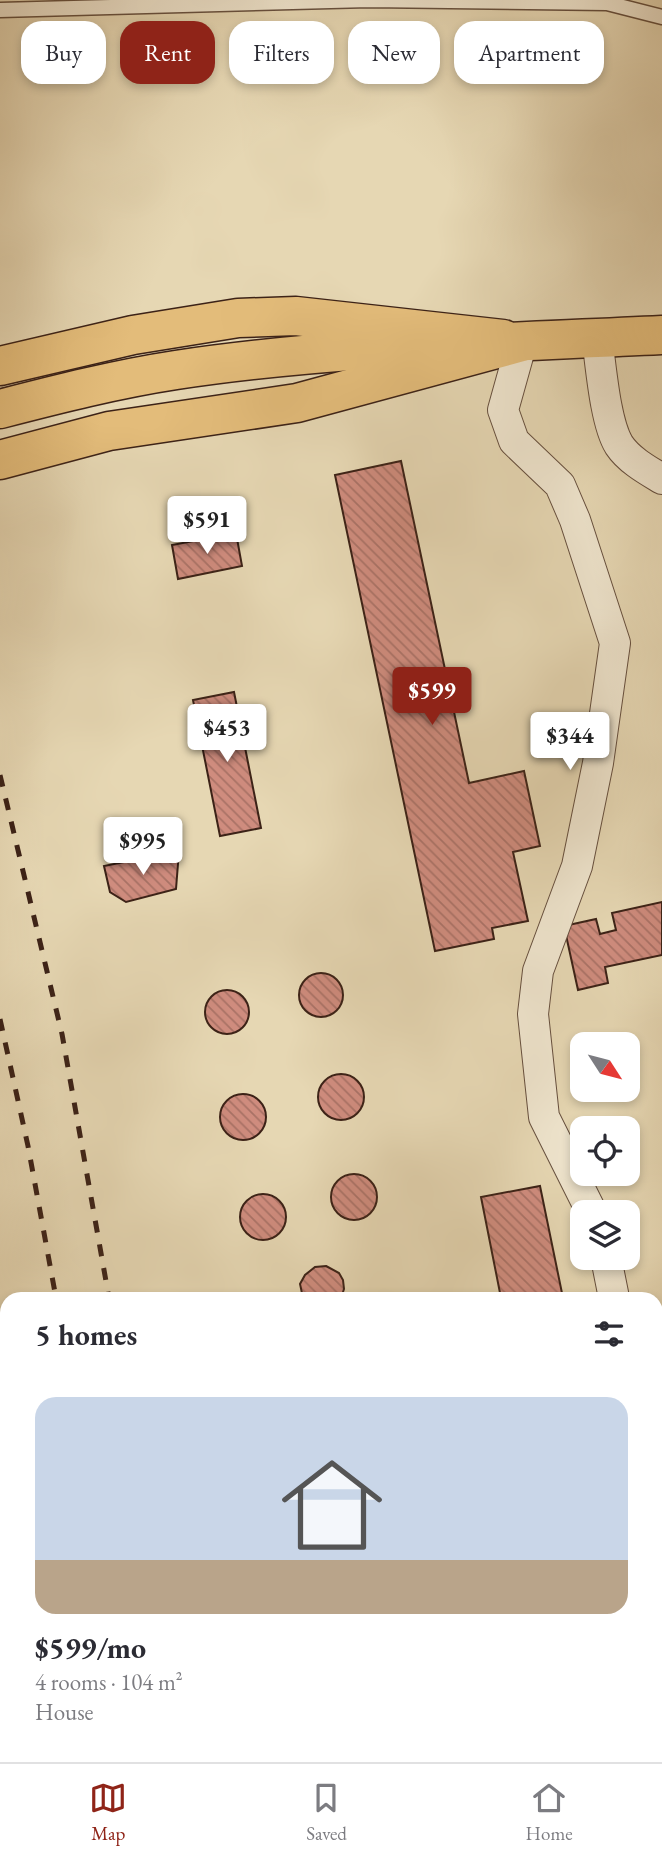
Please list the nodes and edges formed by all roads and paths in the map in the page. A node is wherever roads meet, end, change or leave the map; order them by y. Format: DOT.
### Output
graph roads {
  1 [pos="369,0"];
  2 [pos="607,1"];
  3 [pos="0,10"];
  4 [pos="662,16"];
  5 [pos="662,335"];
  6 [pos="597,338"];
  7 [pos="522,342"];
  8 [pos="0,366"];
  9 [pos="0,409"];
  10 [pos="0,460"];
  11 [pos="662,479"];
  12 [pos="586,1200"];
  13 [pos="608,1270"];
  14 [pos="613,1292"];
  1 -- 2 [label="lane"];
  1 -- 3 [label="lane"];
  2 -- 4 [label="lane"];
  5 -- 6 [label="main road"];
  6 -- 7 [label="main road"];
  6 -- 11 [label="street"];
  7 -- 8 [label="main road"];
  7 -- 9 [label="main road"];
  7 -- 10 [label="main road"];
  7 -- 12 [label="street"];
  13 -- 14 [label="street"];
}
